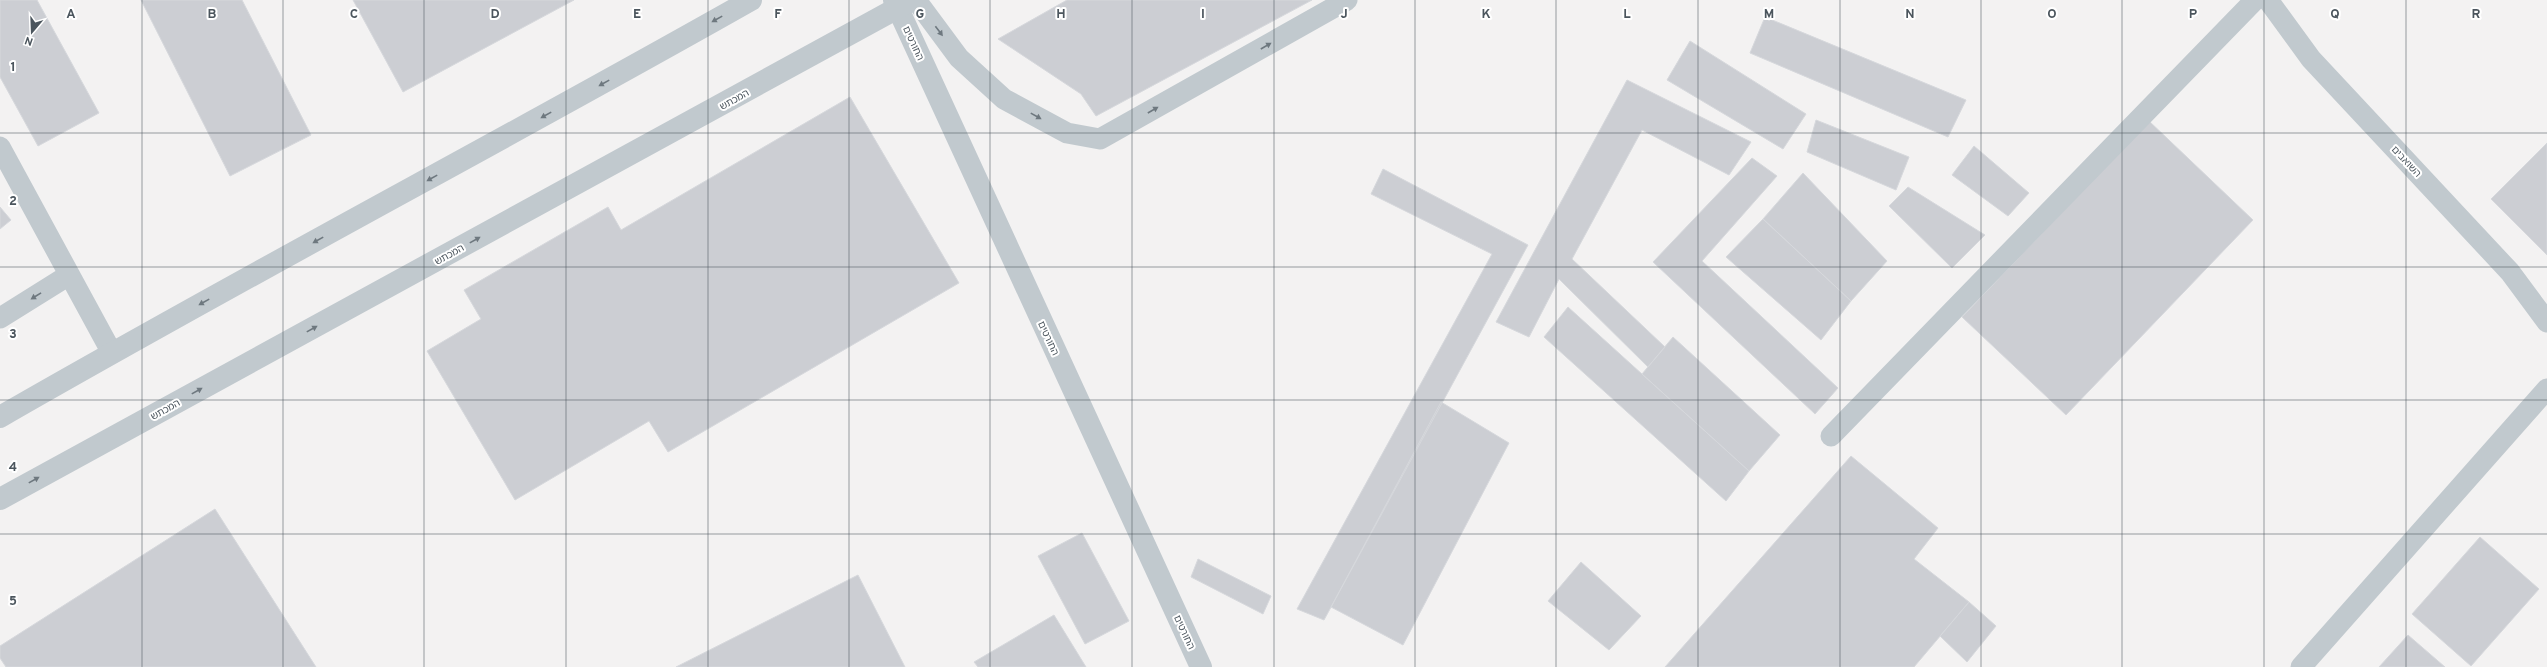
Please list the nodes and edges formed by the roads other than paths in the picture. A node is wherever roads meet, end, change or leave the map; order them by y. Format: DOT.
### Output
graph roads {
  1 [pos="751,0"];
  2 [pos="1347,0"];
  3 [pos="2256,0"];
  4 [pos="2268,0"];
  5 [pos="905,2"];
  6 [pos="0,147"];
  7 [pos="69,275"];
  8 [pos="0,318"];
  9 [pos="2547,322"];
  10 [pos="112,353"];
  11 [pos="2547,389"];
  12 [pos="0,417"];
  13 [pos="1831,436"];
  14 [pos="0,499"];
  15 [pos="1201,667"];
  16 [pos="2301,667"];
  1 -- 10 [label="street, one-way"];
  5 -- 2 [label="lane, one-way"];
  3 -- 13 [label="lane"];
  4 -- 9 [label="lane, השואבים"];
  14 -- 5 [label="street, המכתש, one-way"];
  5 -- 15 [label="street, החורטים"];
  6 -- 7 [label="lane"];
  7 -- 8 [label="lane, one-way"];
  7 -- 10 [label="lane"];
  10 -- 12 [label="street"];
  11 -- 16 [label="lane"];
}
